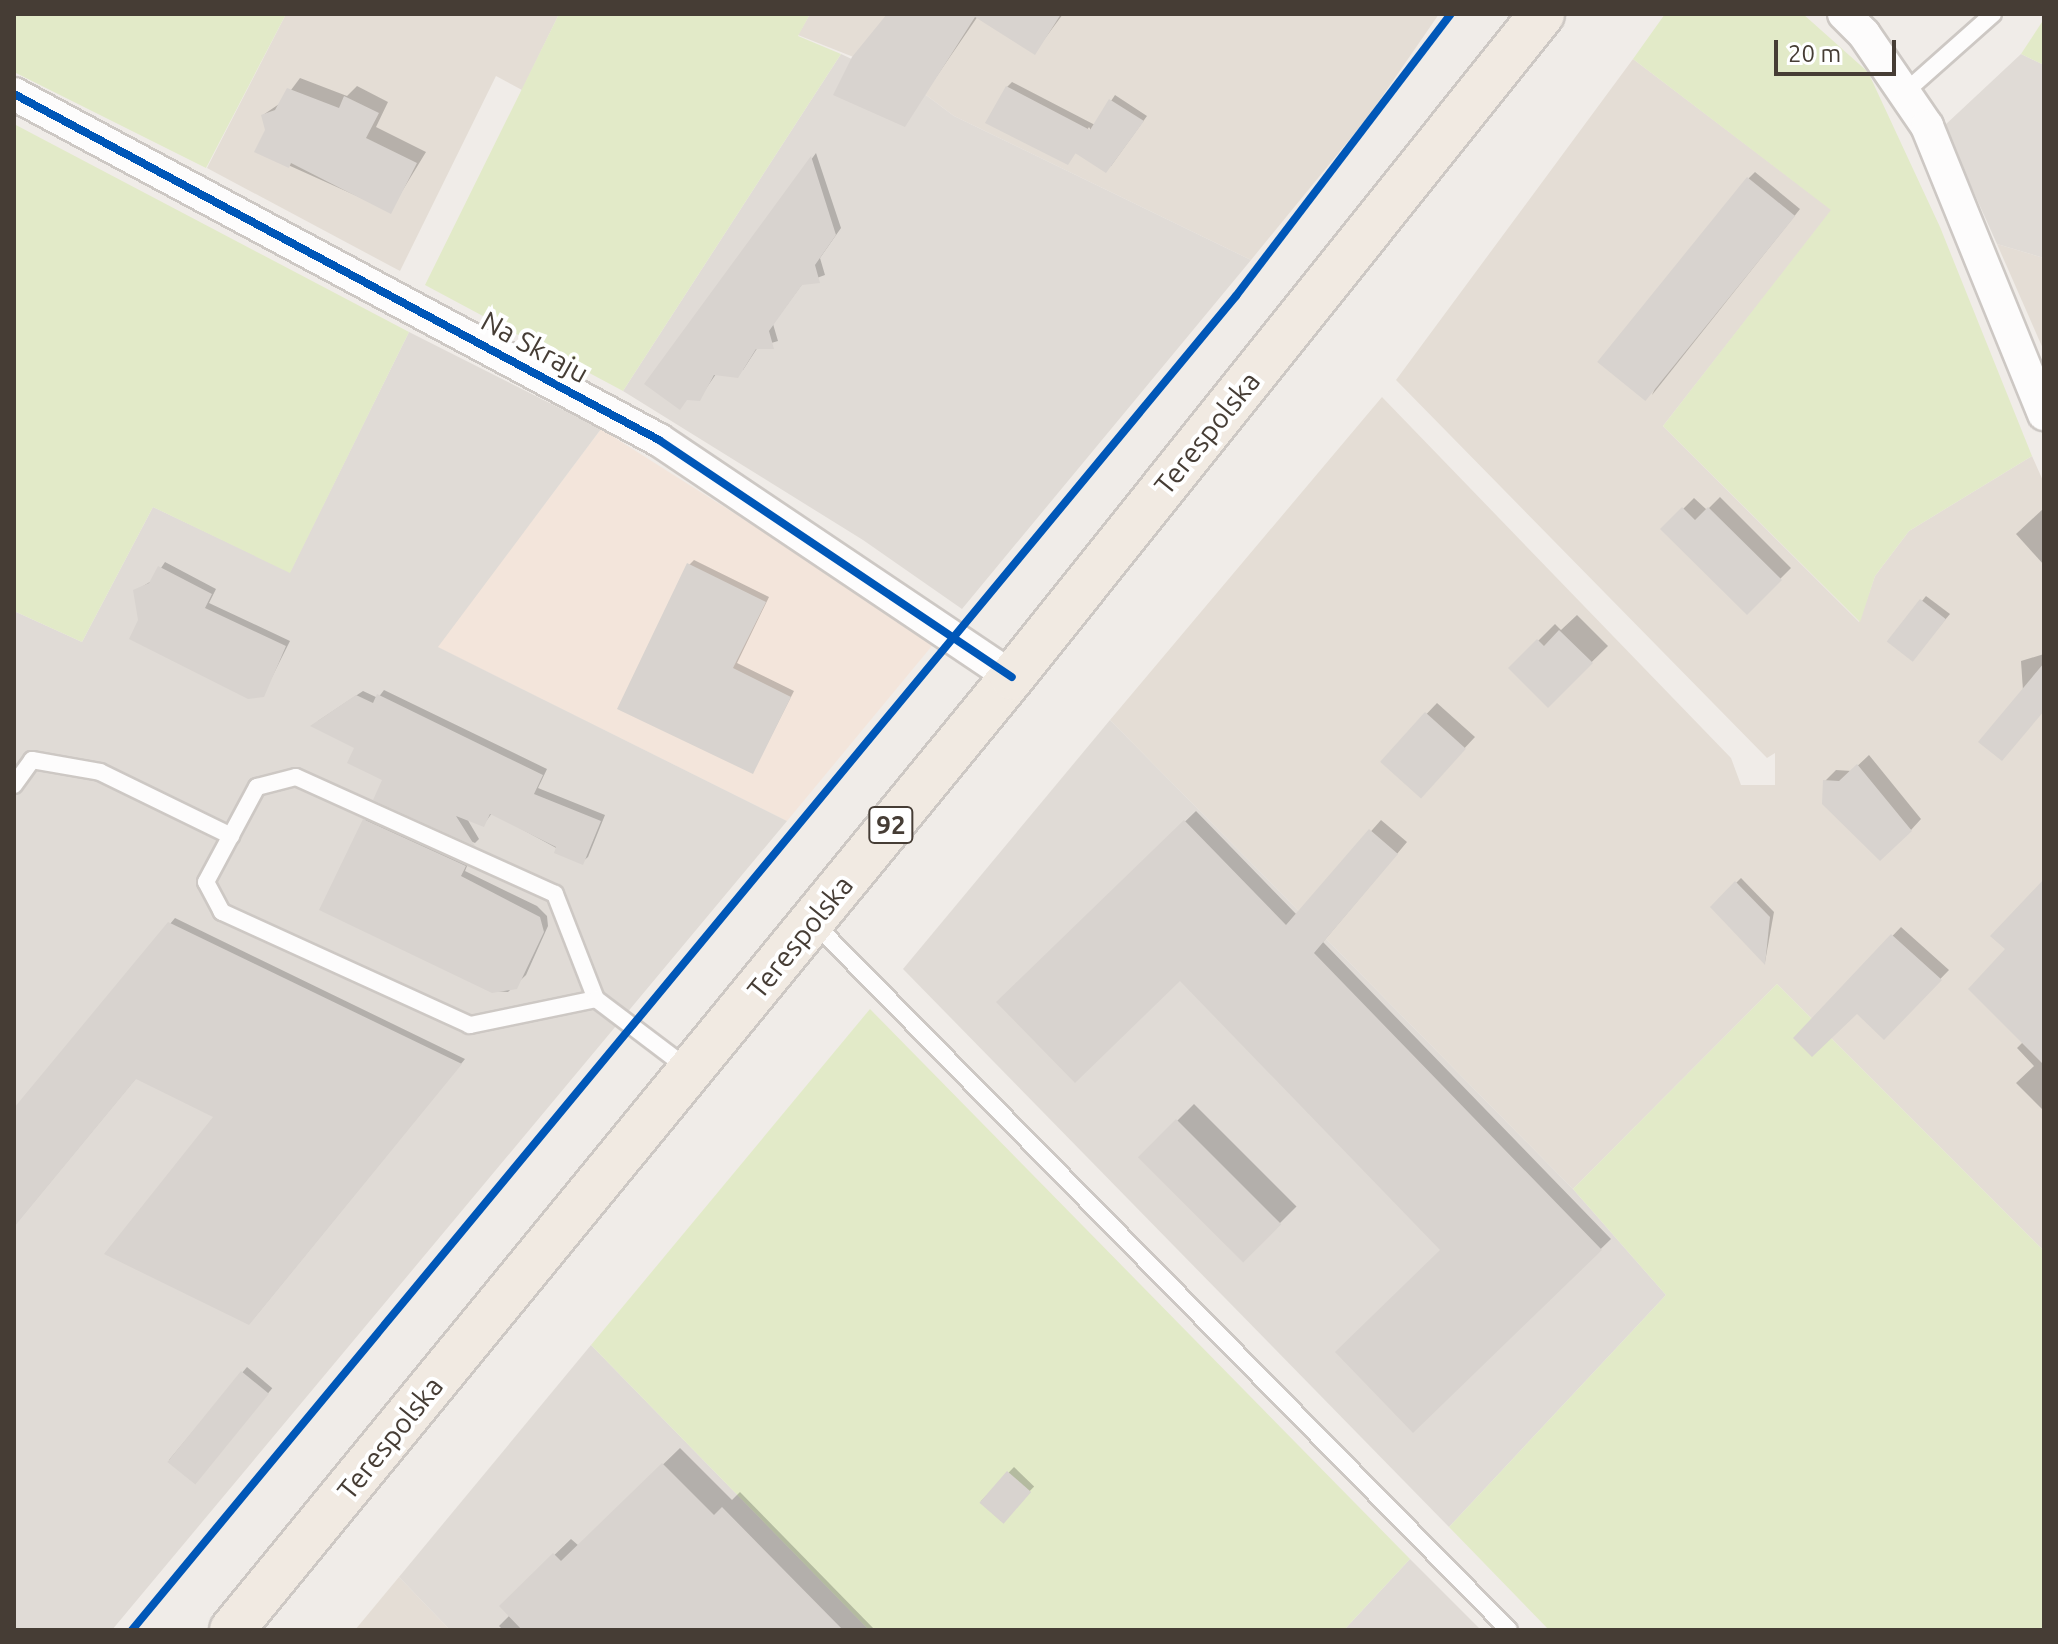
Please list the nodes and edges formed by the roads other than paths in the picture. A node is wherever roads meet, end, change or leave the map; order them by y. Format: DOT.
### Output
graph roads {
  1 [pos="1542,14"];
  2 [pos="1844,14"];
  3 [pos="1993,14"];
  4 [pos="1904,93"];
  5 [pos="14,94"];
  6 [pos="2044,414"];
  7 [pos="1012,677"];
  8 [pos="14,785"];
  9 [pos="231,836"];
  10 [pos="813,921"];
  11 [pos="596,999"];
  12 [pos="691,1071"];
  13 [pos="232,1630"];
  14 [pos="1509,1630"];
  1 -- 7 [label="main road, Terespolska / 92"];
  2 -- 4 [label="street"];
  3 -- 4 [label="lane"];
  4 -- 6 [label="street"];
  5 -- 7 [label="street, Na Skraju"];
  7 -- 10 [label="main road, Terespolska / 92"];
  8 -- 9 [label="lane"];
  9 -- 11 [label="lane"];
  9 -- 11 [label="lane"];
  10 -- 12 [label="main road, Terespolska / 92"];
  10 -- 14 [label="lane"];
  11 -- 12 [label="lane"];
  12 -- 13 [label="main road, Terespolska / 92"];
}
